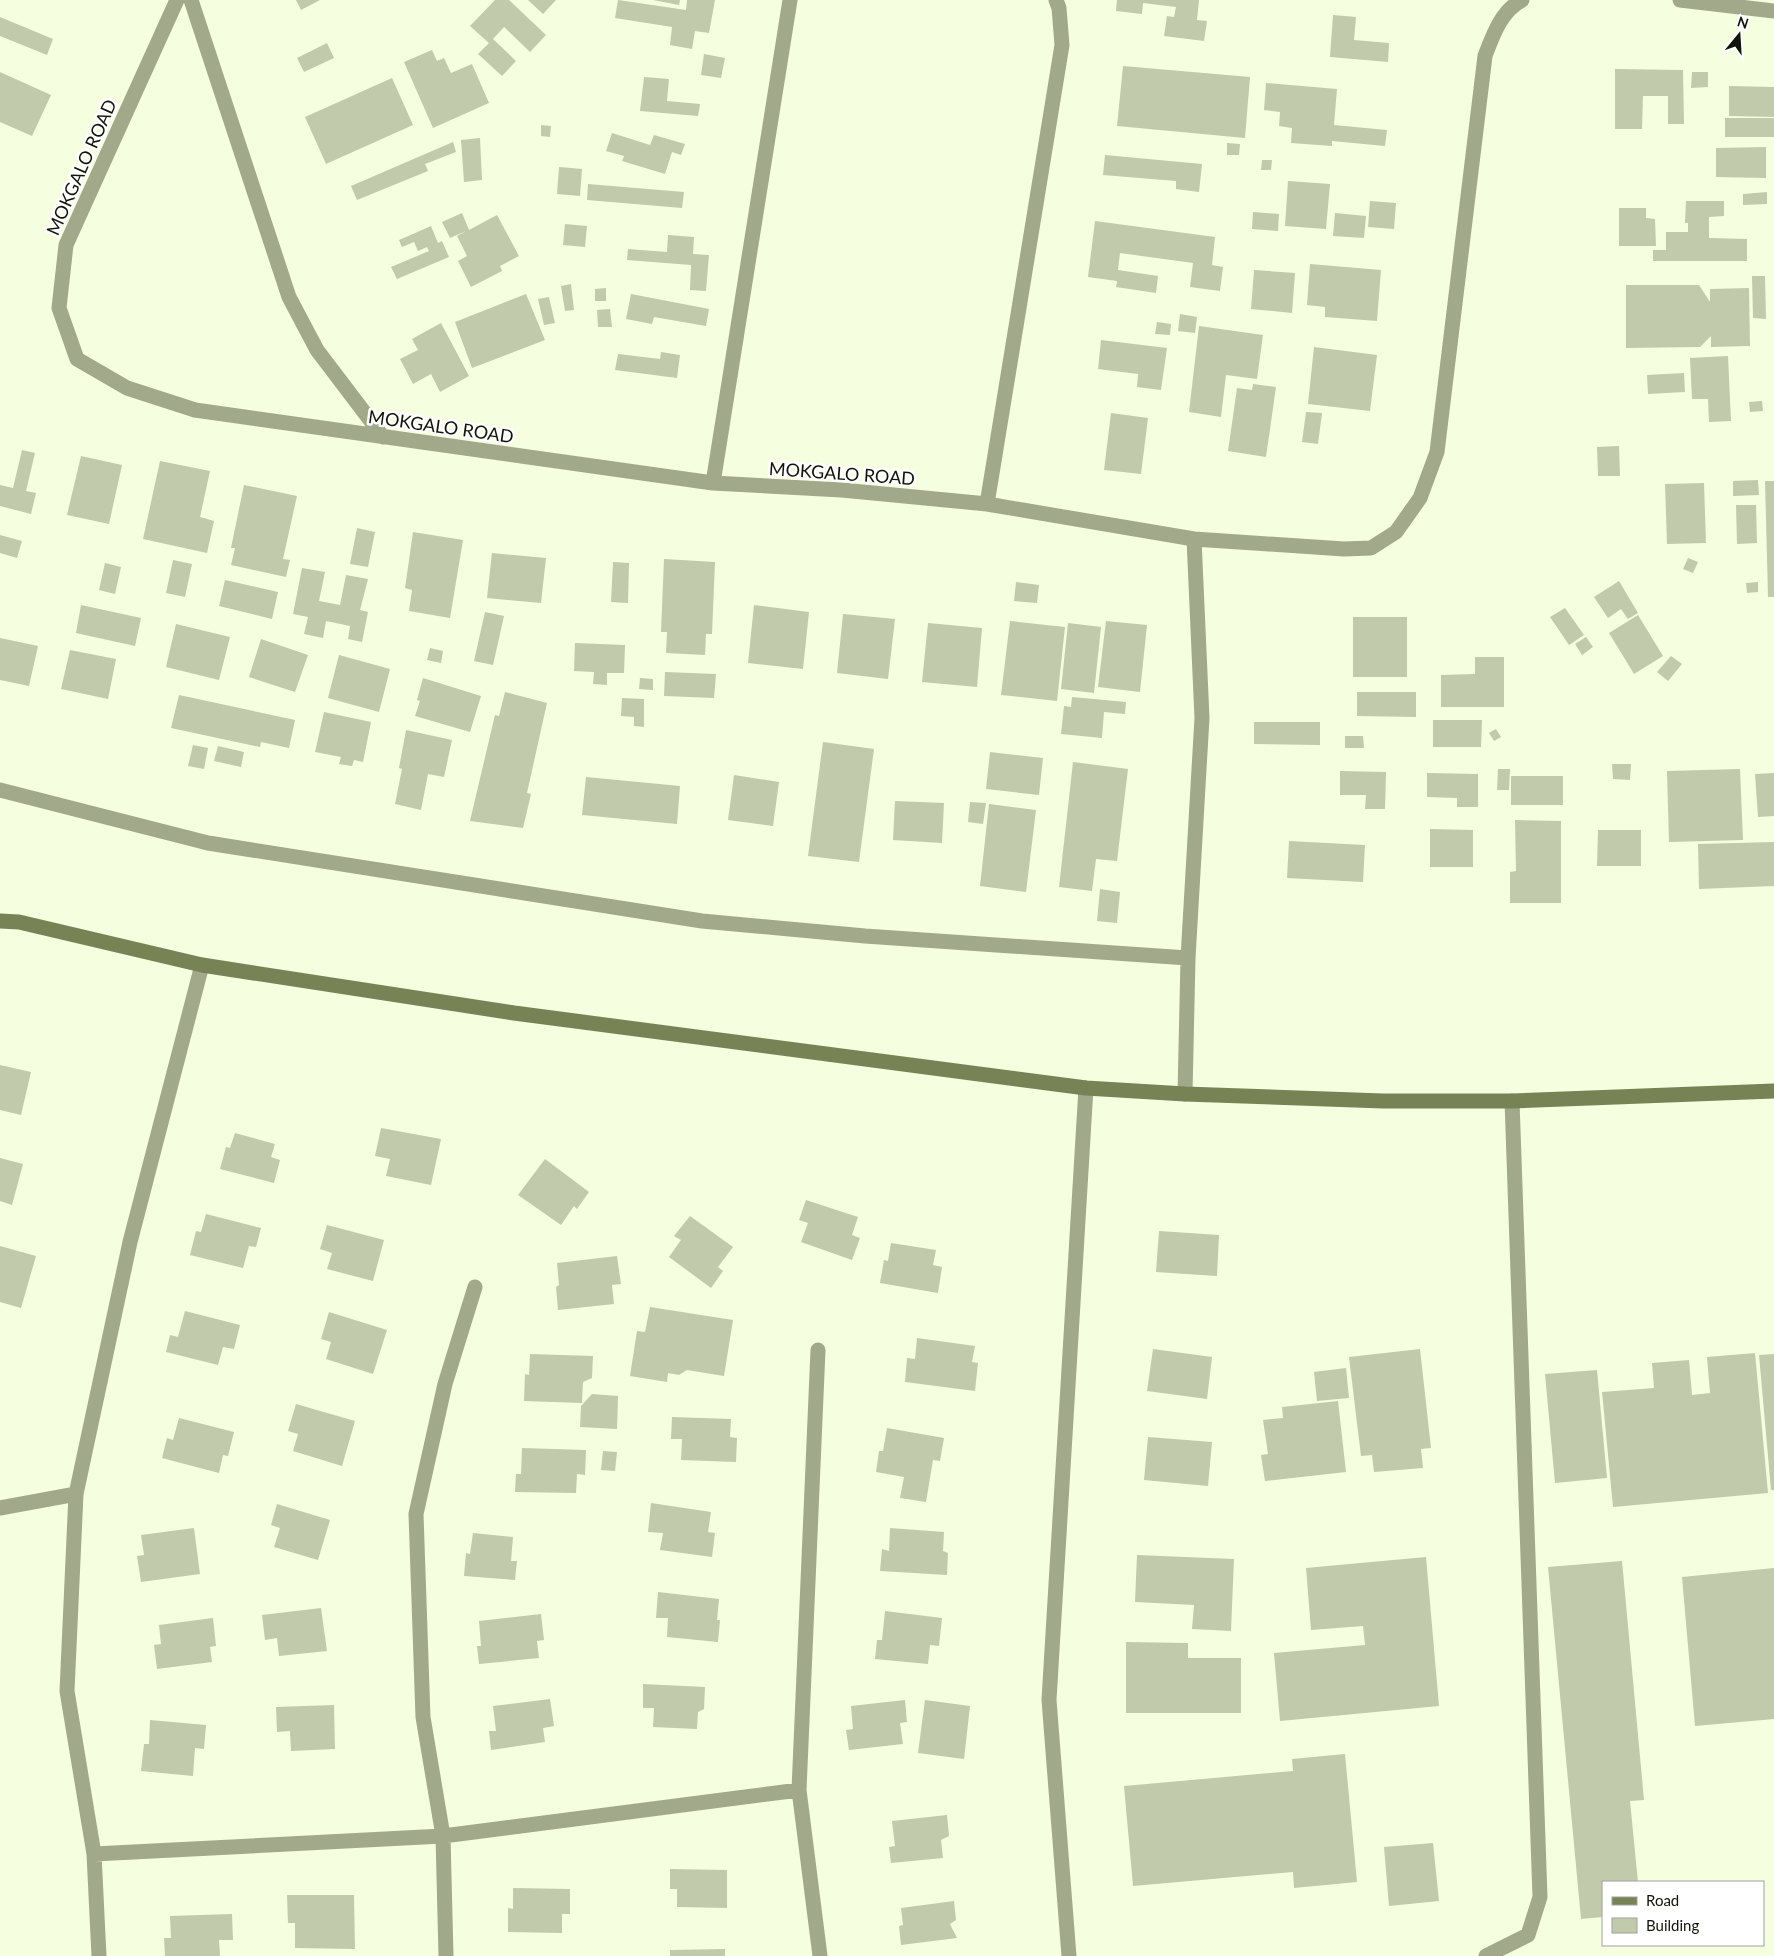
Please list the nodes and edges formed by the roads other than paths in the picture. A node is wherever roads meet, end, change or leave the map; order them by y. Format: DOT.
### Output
graph roads {
  1 [pos="177,0"];
  2 [pos="191,0"];
  3 [pos="790,0"];
  4 [pos="1056,0"];
  5 [pos="1522,0"];
  6 [pos="1680,0"];
  7 [pos="1774,11"];
  8 [pos="383,437"];
  9 [pos="713,483"];
  10 [pos="987,504"];
  11 [pos="1194,539"];
  12 [pos="0,790"];
  13 [pos="0,910"];
  14 [pos="0,921"];
  15 [pos="19,922"];
  16 [pos="1188,958"];
  17 [pos="202,965"];
  18 [pos="1086,1088"];
  19 [pos="1774,1091"];
  20 [pos="1185,1094"];
  21 [pos="1512,1101"];
  22 [pos="476,1287"];
  23 [pos="818,1350"];
  24 [pos="76,1494"];
  25 [pos="0,1508"];
  26 [pos="799,1790"];
  27 [pos="443,1836"];
  28 [pos="94,1854"];
  29 [pos="99,1956"];
  30 [pos="446,1956"];
  31 [pos="820,1956"];
  32 [pos="1069,1956"];
  33 [pos="1486,1956"];
  1 -- 8 [label="street, MOKGALO ROAD"];
  2 -- 8 [label="street"];
  3 -- 9 [label="street"];
  4 -- 10 [label="street"];
  5 -- 11 [label="street, MOKGALO ROAD"];
  6 -- 7 [label="street"];
  8 -- 9 [label="street, MOKGALO ROAD"];
  9 -- 10 [label="street, MOKGALO ROAD"];
  10 -- 11 [label="street, MOKGALO ROAD"];
  11 -- 16 [label="street"];
  12 -- 16 [label="street"];
  13 -- 15 [label="street"];
  14 -- 15 [label="street"];
  15 -- 17 [label="street"];
  16 -- 20 [label="street"];
  17 -- 18 [label="street"];
  17 -- 24 [label="street"];
  18 -- 20 [label="street"];
  18 -- 32 [label="street"];
  19 -- 21 [label="street"];
  20 -- 21 [label="street"];
  21 -- 33 [label="street"];
  22 -- 27 [label="street"];
  23 -- 26 [label="street"];
  24 -- 25 [label="street"];
  24 -- 28 [label="street"];
  26 -- 27 [label="street"];
  26 -- 31 [label="street"];
  27 -- 28 [label="street"];
  27 -- 30 [label="street"];
  28 -- 29 [label="street"];
}
